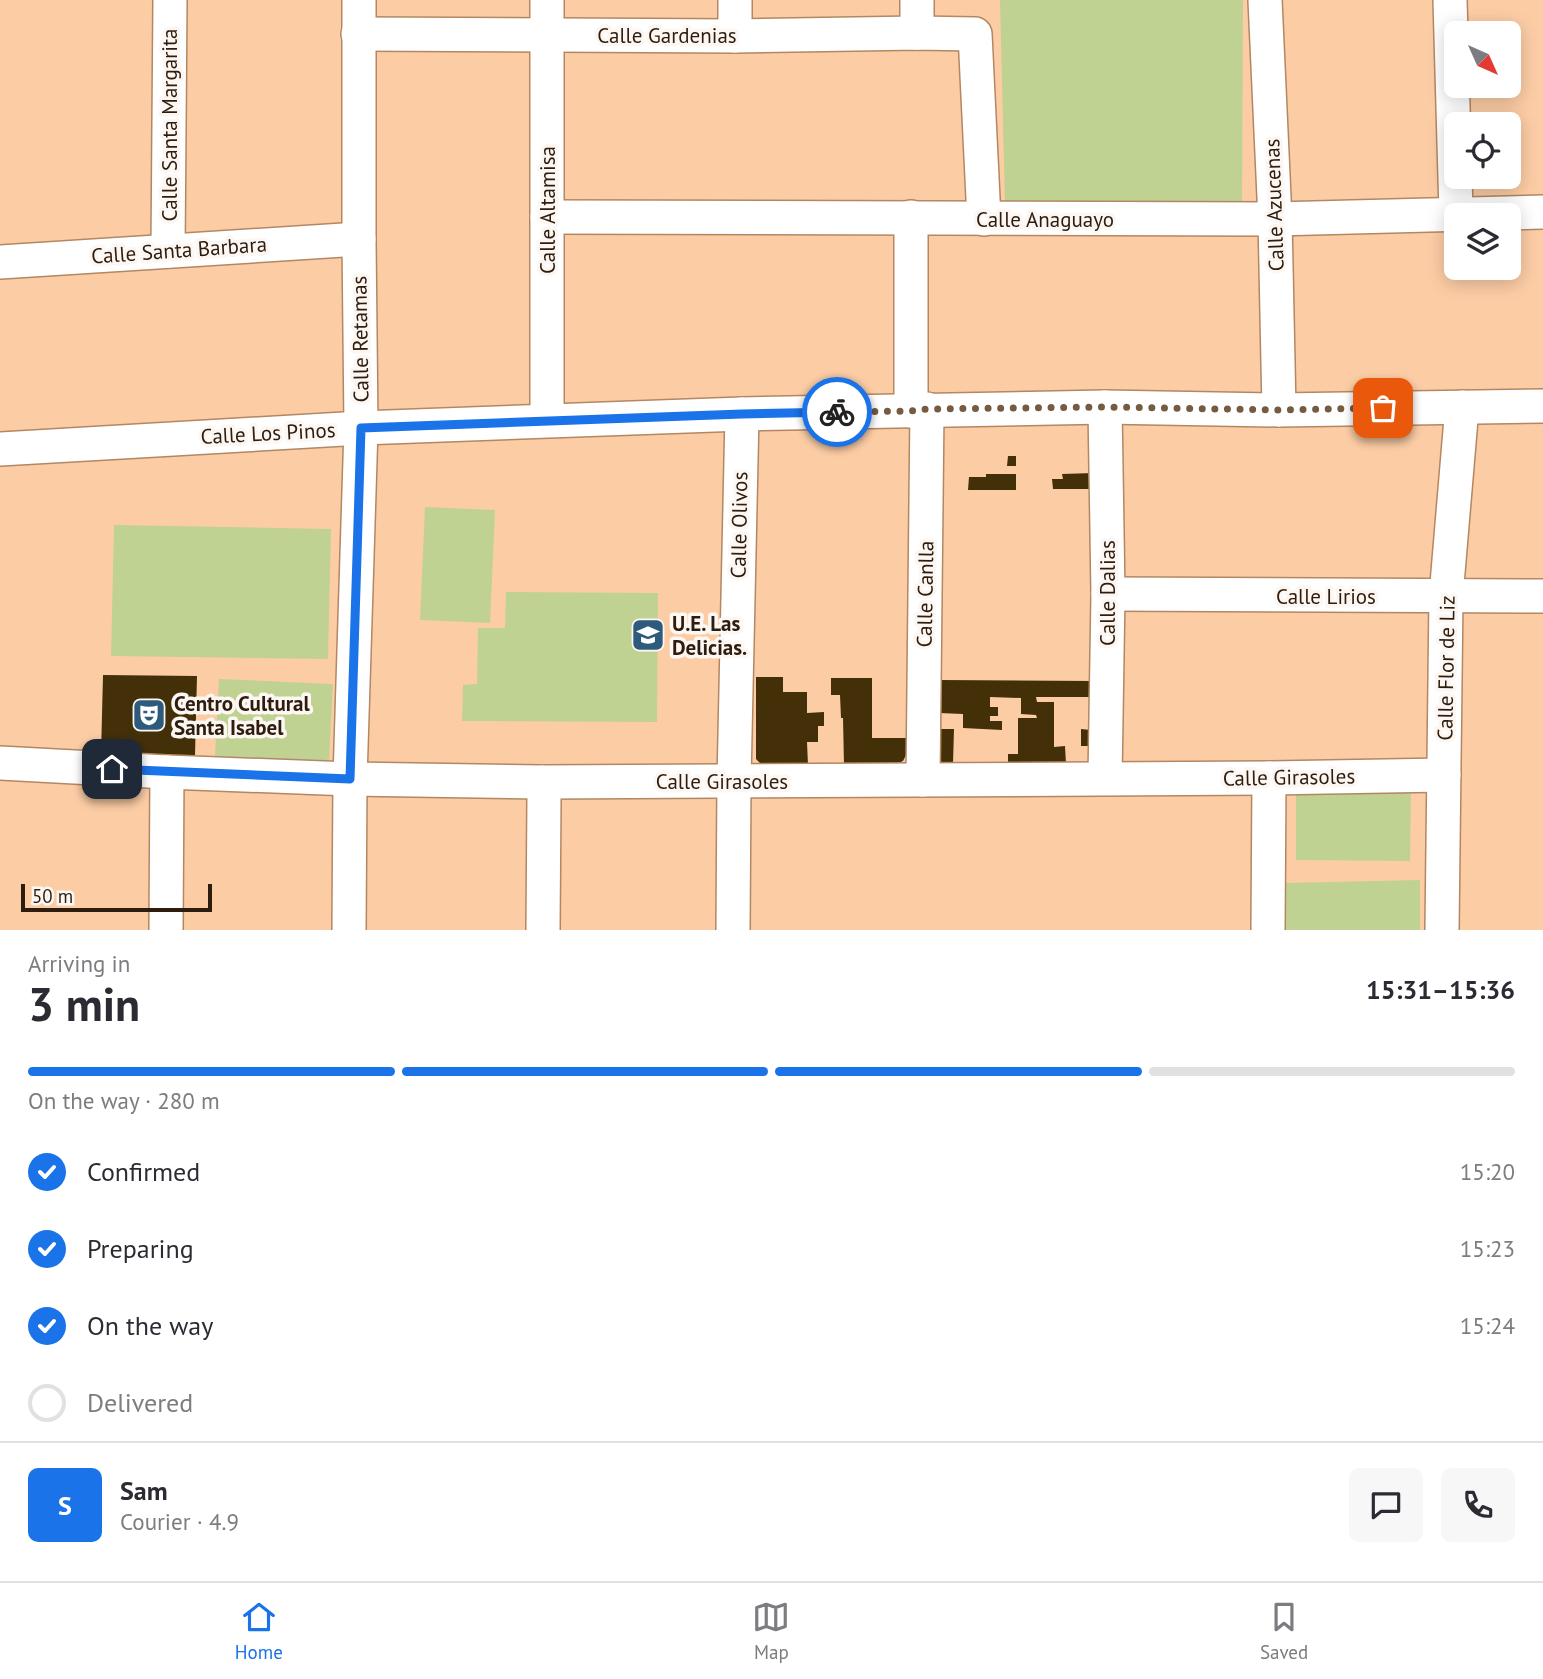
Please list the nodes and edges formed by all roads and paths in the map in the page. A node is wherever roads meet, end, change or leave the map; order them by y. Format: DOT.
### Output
graph roads {
  1 [pos="170,0"];
  2 [pos="359,0"];
  3 [pos="547,0"];
  4 [pos="735,0"];
  5 [pos="917,0"];
  6 [pos="1265,0"];
  7 [pos="1450,0"];
  8 [pos="916,33"];
  9 [pos="358,34"];
  10 [pos="546,34"];
  11 [pos="735,36"];
  12 [pos="1456,203"];
  13 [pos="1521,212"];
  14 [pos="1543,212"];
  15 [pos="1444,213"];
  16 [pos="547,217"];
  17 [pos="911,217"];
  18 [pos="984,219"];
  19 [pos="1275,219"];
  20 [pos="359,239"];
  21 [pos="168,251"];
  22 [pos="0,262"];
  23 [pos="1543,406"];
  24 [pos="1105,407"];
  25 [pos="1462,407"];
  26 [pos="919,410"];
  27 [pos="1279,410"];
  28 [pos="742,414"];
  29 [pos="547,420"];
  30 [pos="361,428"];
  31 [pos="0,449"];
  32 [pos="1108,594"];
  33 [pos="1446,596"];
  34 [pos="1543,596"];
  35 [pos="0,763"];
  36 [pos="167,772"];
  37 [pos="1444,775"];
  38 [pos="1105,778"];
  39 [pos="1269,778"];
  40 [pos="350,779"];
  41 [pos="923,780"];
  42 [pos="734,781"];
  43 [pos="542,782"];
  44 [pos="166,930"];
  45 [pos="349,930"];
  46 [pos="543,930"];
  47 [pos="733,930"];
  48 [pos="1268,930"];
  49 [pos="1442,930"];
  1 -- 21 [label="street, Calle Santa Margarita"];
  2 -- 9 [label="street, Calle Retamas"];
  3 -- 10 [label="street, Calle Altamisa"];
  4 -- 11 [label="street"];
  5 -- 8 [label="street"];
  6 -- 19 [label="street, Calle Azucenas"];
  7 -- 12 [label="street"];
  8 -- 11 [label="street, Calle Gardenias"];
  8 -- 18 [label="street, Calle Gardenias"];
  9 -- 10 [label="street, Calle Gardenias"];
  9 -- 20 [label="street, Calle Retamas"];
  10 -- 11 [label="street, Calle Gardenias"];
  10 -- 16 [label="street, Calle Altamisa"];
  13 -- 14 [label="street, Calle Anaguayo"];
  15 -- 19 [label="street, Calle Anaguayo"];
  16 -- 17 [label="street, Calle Anaguayo"];
  16 -- 29 [label="street, Calle Altamisa"];
  17 -- 18 [label="street, Calle Anaguayo"];
  17 -- 26 [label="street, Calle Canlla"];
  18 -- 19 [label="street, Calle Anaguayo"];
  19 -- 27 [label="street, Calle Azucenas"];
  20 -- 21 [label="street, Calle Santa Barbara"];
  20 -- 30 [label="street, Calle Retamas"];
  21 -- 22 [label="street, Calle Santa Barbara"];
  23 -- 25 [label="street, Calle Los Pinos"];
  24 -- 26 [label="street, Calle Los Pinos"];
  24 -- 27 [label="street, Calle Los Pinos"];
  24 -- 32 [label="street, Calle Dalias"];
  25 -- 27 [label="street, Calle Los Pinos"];
  25 -- 33 [label="street, Calle Flor de Liz"];
  26 -- 28 [label="street, Calle Los Pinos"];
  26 -- 41 [label="street, Calle Canlla"];
  28 -- 29 [label="street, Calle Los Pinos"];
  28 -- 42 [label="street, Calle Olivos"];
  29 -- 30 [label="street, Calle Los Pinos"];
  30 -- 31 [label="street, Calle Los Pinos"];
  30 -- 40 [label="street, Calle Retamas"];
  32 -- 33 [label="street, Calle Lirios"];
  32 -- 38 [label="street, Calle Dalias"];
  33 -- 34 [label="street, Calle Lirios"];
  33 -- 37 [label="street, Calle Flor de Liz"];
  35 -- 36 [label="street, Calle Girasoles"];
  36 -- 40 [label="street, Calle Girasoles"];
  36 -- 44 [label="street"];
  37 -- 39 [label="street, Calle Girasoles"];
  37 -- 49 [label="street, Calle Flor de Liz"];
  38 -- 39 [label="street, Calle Girasoles"];
  38 -- 41 [label="street, Calle Girasoles"];
  39 -- 48 [label="street"];
  40 -- 43 [label="street, Calle Girasoles"];
  40 -- 45 [label="street, Calle Retamas"];
  41 -- 42 [label="street, Calle Girasoles"];
  42 -- 43 [label="street, Calle Girasoles"];
  42 -- 47 [label="street, Calle Olivos"];
  43 -- 46 [label="street"];
}
